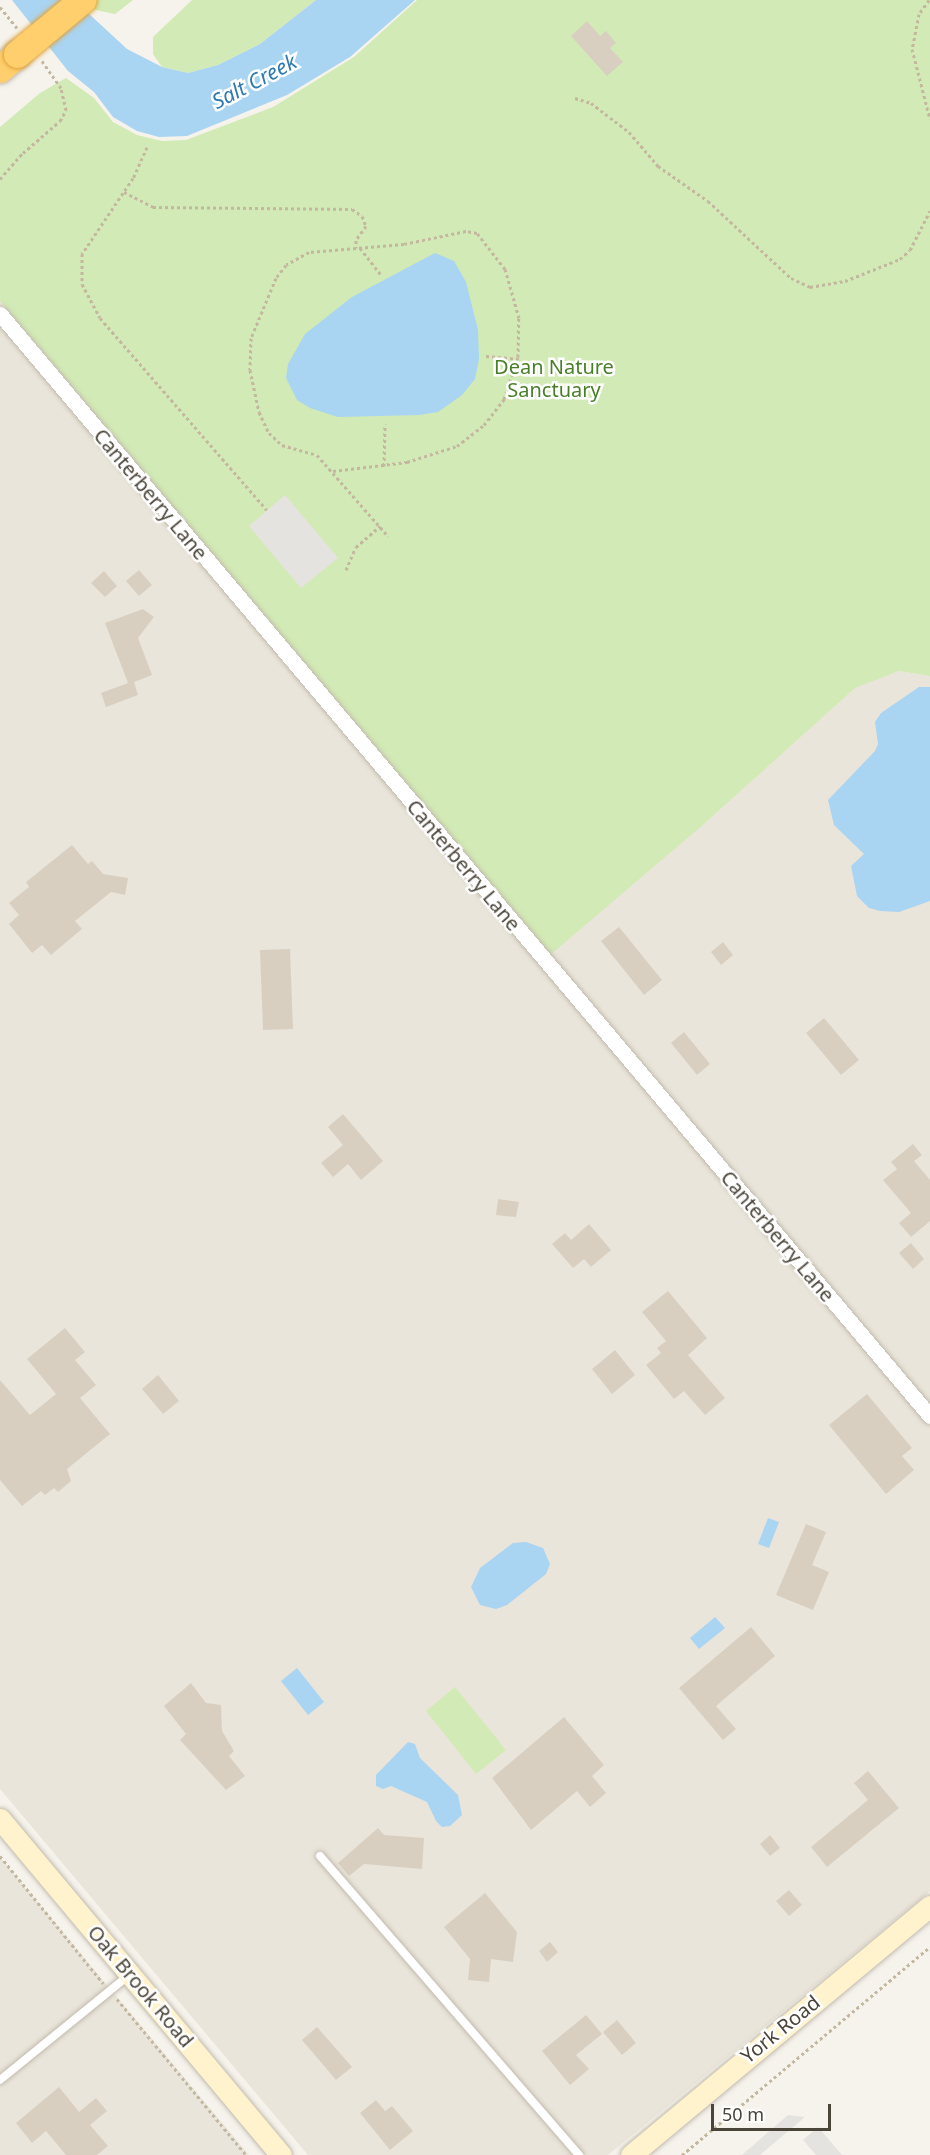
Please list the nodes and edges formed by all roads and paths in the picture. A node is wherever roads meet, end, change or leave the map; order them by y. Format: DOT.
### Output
graph roads {
  1 [pos="82,0"];
  2 [pos="929,0"];
  3 [pos="0,7"];
  4 [pos="18,52"];
  5 [pos="575,98"];
  6 [pos="930,119"];
  7 [pos="147,147"];
  8 [pos="0,179"];
  9 [pos="123,192"];
  10 [pos="930,211"];
  11 [pos="358,248"];
  12 [pos="380,274"];
  13 [pos="0,314"];
  14 [pos="486,356"];
  15 [pos="518,359"];
  16 [pos="385,424"];
  17 [pos="384,466"];
  18 [pos="333,471"];
  19 [pos="267,510"];
  20 [pos="380,526"];
  21 [pos="388,536"];
  22 [pos="346,570"];
  23 [pos="930,1416"];
  24 [pos="0,1819"];
  25 [pos="0,1856"];
  26 [pos="320,1856"];
  27 [pos="930,1906"];
  28 [pos="930,1947"];
  29 [pos="132,1973"];
  30 [pos="110,1991"];
  31 [pos="0,2080"];
  32 [pos="246,2155"];
  33 [pos="280,2155"];
  34 [pos="579,2155"];
  35 [pos="631,2155"];
  36 [pos="682,2155"];
  1 -- 4 [label="highway, bridge"];
  2 -- 6 [label="path"];
  3 -- 4 [label="path"];
  4 -- 8 [label="path"];
  5 -- 10 [label="path"];
  7 -- 9 [label="path"];
  9 -- 11 [label="path"];
  9 -- 19 [label="path"];
  11 -- 12 [label="path"];
  11 -- 15 [label="path"];
  11 -- 18 [label="path"];
  13 -- 23 [label="street, Canterberry Lane"];
  14 -- 15 [label="path"];
  15 -- 17 [label="path"];
  16 -- 17 [label="path"];
  17 -- 18 [label="path"];
  18 -- 20 [label="path"];
  20 -- 21 [label="path"];
  20 -- 22 [label="path"];
  24 -- 29 [label="main road, Oak Brook Road"];
  25 -- 30 [label="path"];
  26 -- 34 [label="lane"];
  27 -- 35 [label="main road, York Road"];
  28 -- 36 [label="path"];
  29 -- 30 [label="lane"];
  29 -- 33 [label="main road, Oak Brook Road"];
  30 -- 31 [label="lane"];
  30 -- 32 [label="path"];
}
